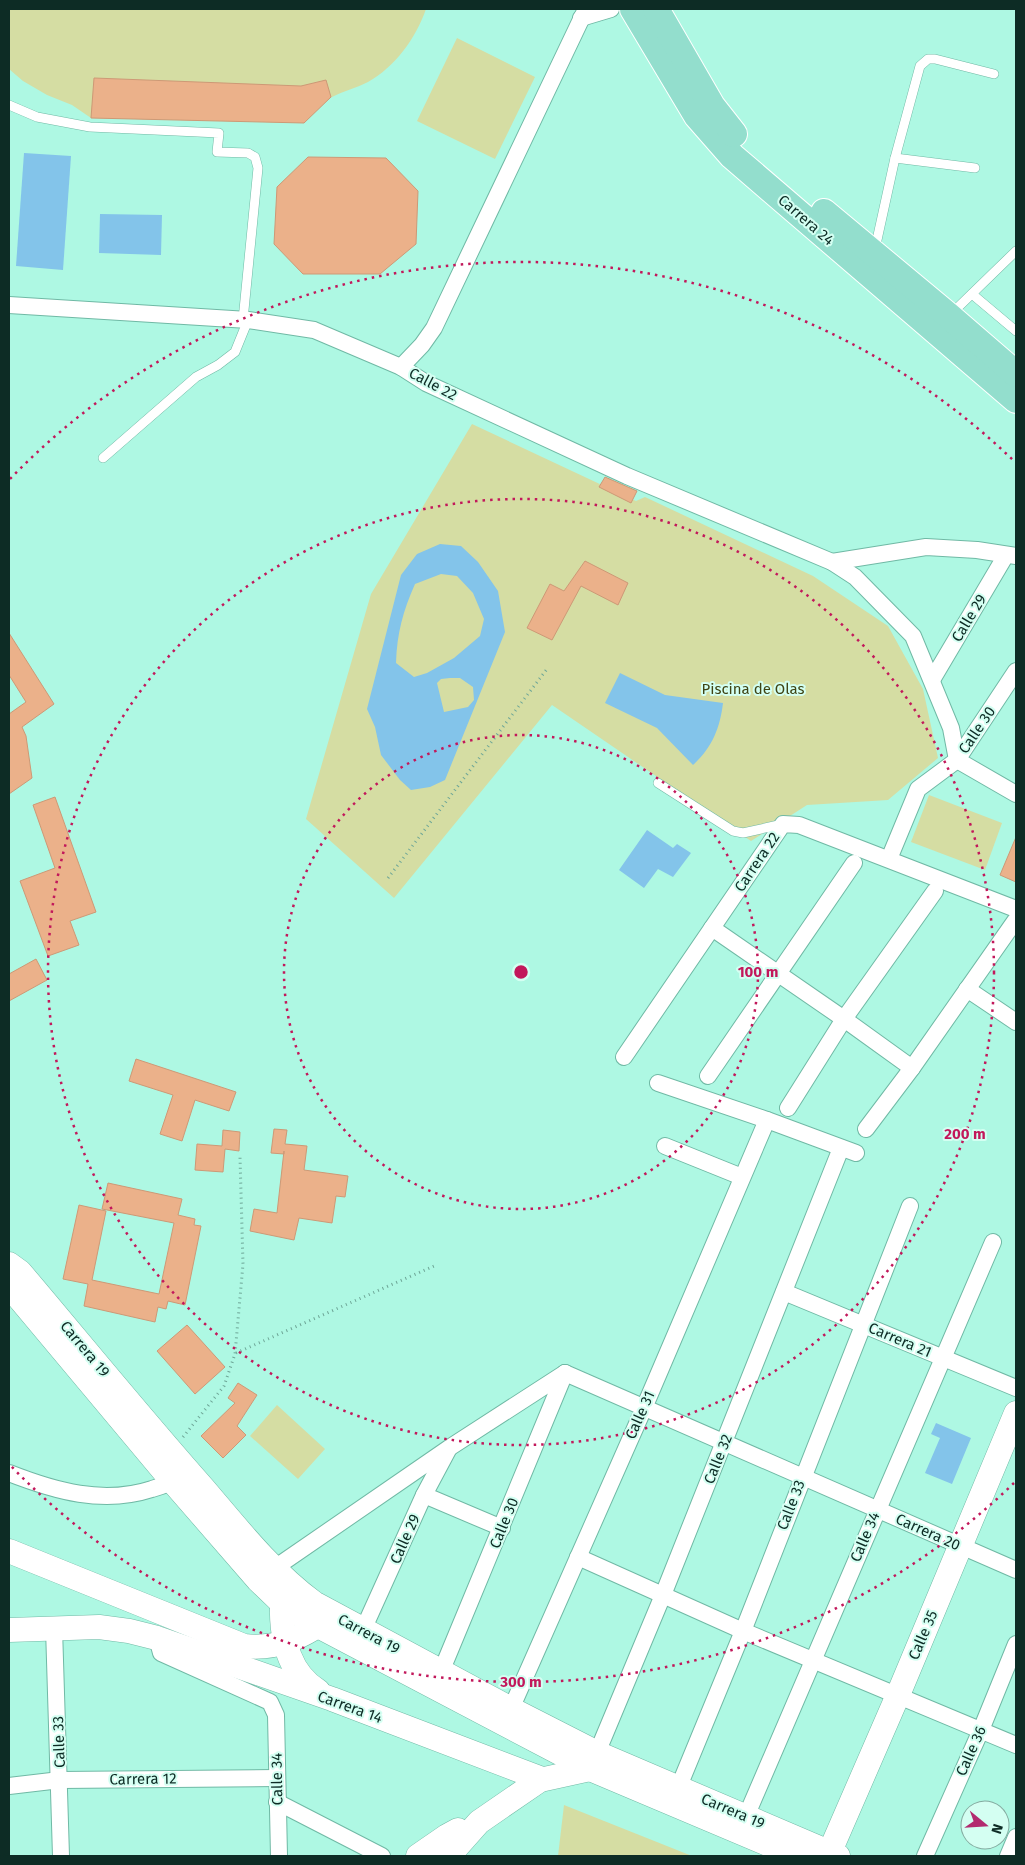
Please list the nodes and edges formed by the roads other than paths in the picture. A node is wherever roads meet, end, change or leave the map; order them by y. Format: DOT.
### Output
graph roads {
  1 [pos="611,9"];
  2 [pos="633,9"];
  3 [pos="656,9"];
  4 [pos="584,13"];
  5 [pos="994,74"];
  6 [pos="9,106"];
  7 [pos="895,158"];
  8 [pos="975,168"];
  9 [pos="1016,251"];
  10 [pos="871,263"];
  11 [pos="972,294"];
  12 [pos="9,306"];
  13 [pos="245,320"];
  14 [pos="942,323"];
  15 [pos="1016,331"];
  16 [pos="401,367"];
  17 [pos="1016,374"];
  18 [pos="1016,400"];
  19 [pos="103,458"];
  20 [pos="1011,556"];
  21 [pos="832,562"];
  22 [pos="1016,672"];
  23 [pos="932,680"];
  24 [pos="957,760"];
  25 [pos="658,783"];
  26 [pos="1016,794"];
  27 [pos="783,824"];
  28 [pos="889,859"];
  29 [pos="854,863"];
  30 [pos="935,891"];
  31 [pos="1016,915"];
  32 [pos="712,928"];
  33 [pos="778,974"];
  34 [pos="967,989"];
  35 [pos="844,1019"];
  36 [pos="1016,1022"];
  37 [pos="624,1057"];
  38 [pos="912,1068"];
  39 [pos="708,1076"];
  40 [pos="658,1083"];
  41 [pos="788,1108"];
  42 [pos="766,1120"];
  43 [pos="866,1129"];
  44 [pos="665,1146"];
  45 [pos="742,1178"];
  46 [pos="910,1206"];
  47 [pos="993,1242"];
  48 [pos="9,1264"];
  49 [pos="9,1286"];
  50 [pos="784,1292"];
  51 [pos="863,1324"];
  52 [pos="943,1357"];
  53 [pos="565,1373"];
  54 [pos="1016,1388"];
  55 [pos="644,1408"];
  56 [pos="1016,1413"];
  57 [pos="724,1443"];
  58 [pos="449,1448"];
  59 [pos="9,1473"];
  60 [pos="181,1477"];
  61 [pos="802,1477"];
  62 [pos="424,1495"];
  63 [pos="877,1509"];
  64 [pos="502,1528"];
  65 [pos="960,1546"];
  66 [pos="9,1551"];
  67 [pos="578,1558"];
  68 [pos="1016,1570"];
  69 [pos="266,1574"];
  70 [pos="663,1595"];
  71 [pos="282,1603"];
  72 [pos="327,1621"];
  73 [pos="54,1628"];
  74 [pos="9,1630"];
  75 [pos="363,1630"];
  76 [pos="743,1631"];
  77 [pos="157,1638"];
  78 [pos="284,1642"];
  79 [pos="1016,1644"];
  80 [pos="812,1660"];
  81 [pos="441,1672"];
  82 [pos="898,1695"];
  83 [pos="332,1699"];
  84 [pos="511,1709"];
  85 [pos="981,1730"];
  86 [pos="544,1736"];
  87 [pos="1016,1745"];
  88 [pos="594,1761"];
  89 [pos="277,1778"];
  90 [pos="542,1779"];
  91 [pos="60,1780"];
  92 [pos="9,1786"];
  93 [pos="675,1796"];
  94 [pos="277,1802"];
  95 [pos="479,1822"];
  96 [pos="742,1824"];
  97 [pos="1016,1837"];
  98 [pos="452,1854"];
  99 [pos="832,1855"];
  100 [pos="61,1856"];
  101 [pos="279,1856"];
  102 [pos="382,1856"];
  103 [pos="418,1856"];
  104 [pos="796,1856"];
  105 [pos="925,1856"];
  106 [pos="1008,1856"];
  1 -- 4 [label="street"];
  2 -- 10 [label="main road, Carrera 24"];
  3 -- 10 [label="main road, Carrera 24"];
  4 -- 16 [label="street"];
  5 -- 7 [label="lane"];
  6 -- 13 [label="lane"];
  7 -- 8 [label="lane"];
  7 -- 10 [label="lane"];
  9 -- 11 [label="lane"];
  10 -- 14 [label="main road, Carrera 24"];
  11 -- 14 [label="lane"];
  11 -- 15 [label="lane"];
  12 -- 13 [label="street, Calle 22"];
  13 -- 16 [label="street, Calle 22"];
  13 -- 19 [label="lane"];
  14 -- 17 [label="main road, Carrera 24"];
  14 -- 18 [label="main road, Carrera 24"];
  16 -- 21 [label="street, Calle 22"];
  20 -- 21 [label="street"];
  20 -- 23 [label="street, Calle 29"];
  21 -- 23 [label="street, Calle 22"];
  22 -- 24 [label="street, Calle 30"];
  23 -- 24 [label="street, Calle 22"];
  24 -- 26 [label="street"];
  24 -- 28 [label="street, Calle 30"];
  25 -- 27 [label="lane"];
  27 -- 28 [label="street, Carrera 22"];
  27 -- 32 [label="street, Carrera 22"];
  28 -- 31 [label="street, Carrera 22"];
  29 -- 33 [label="street"];
  30 -- 35 [label="street"];
  31 -- 34 [label="street"];
  32 -- 33 [label="street"];
  32 -- 37 [label="street, Carrera 22"];
  33 -- 35 [label="street"];
  33 -- 39 [label="street"];
  34 -- 36 [label="street"];
  34 -- 38 [label="street"];
  35 -- 38 [label="street"];
  35 -- 41 [label="street"];
  38 -- 43 [label="street"];
  40 -- 42 [label="street"];
  42 -- 45 [label="street, Calle 31"];
  42 -- 50 [label="street, Calle 32"];
  44 -- 45 [label="street"];
  45 -- 55 [label="street, Calle 31"];
  46 -- 51 [label="street, Calle 33"];
  47 -- 52 [label="street, Calle 34"];
  48 -- 60 [label="street, Carrera 19"];
  49 -- 60 [label="street, Carrera 19"];
  50 -- 51 [label="street, Carrera 21"];
  50 -- 57 [label="street, Calle 32"];
  51 -- 52 [label="street, Carrera 21"];
  51 -- 61 [label="street, Calle 33"];
  52 -- 54 [label="street, Carrera 21"];
  52 -- 63 [label="street, Calle 34"];
  53 -- 55 [label="street, Carrera 20"];
  53 -- 58 [label="street"];
  53 -- 64 [label="street, Calle 30"];
  55 -- 57 [label="street, Carrera 20"];
  55 -- 67 [label="street, Calle 31"];
  56 -- 65 [label="street, Calle 35"];
  57 -- 61 [label="street, Carrera 20"];
  57 -- 70 [label="street, Calle 32"];
  58 -- 62 [label="street, Calle 29"];
  58 -- 69 [label="street"];
  59 -- 60 [label="street"];
  60 -- 69 [label="street, Carrera 19"];
  61 -- 63 [label="street, Carrera 20"];
  61 -- 76 [label="street, Calle 33"];
  62 -- 64 [label="street"];
  62 -- 75 [label="street, Calle 29"];
  63 -- 65 [label="street, Carrera 20"];
  63 -- 80 [label="street, Calle 34"];
  64 -- 81 [label="street, Calle 30"];
  65 -- 68 [label="street, Carrera 20"];
  65 -- 82 [label="street, Calle 35"];
  66 -- 78 [label="street"];
  67 -- 70 [label="street"];
  67 -- 84 [label="street, Calle 31"];
  69 -- 71 [label="street, Carrera 19"];
  69 -- 72 [label="street, Carrera 19"];
  70 -- 76 [label="street"];
  70 -- 88 [label="street, Calle 32"];
  71 -- 72 [label="street, Carrera 19"];
  71 -- 78 [label="street"];
  72 -- 75 [label="street, Carrera 19"];
  72 -- 78 [label="street"];
  72 -- 86 [label="street, Carrera 19"];
  73 -- 74 [label="street, Carrera 14"];
  73 -- 77 [label="street, Carrera 14"];
  73 -- 91 [label="street, Calle 33"];
  75 -- 81 [label="street, Carrera 19"];
  76 -- 80 [label="street"];
  76 -- 93 [label="street, Calle 33"];
  77 -- 83 [label="street, Carrera 14"];
  77 -- 89 [label="street, Calle 34"];
  78 -- 83 [label="street"];
  79 -- 85 [label="street, Calle 36"];
  80 -- 82 [label="street"];
  80 -- 96 [label="street, Calle 34"];
  81 -- 84 [label="street, Carrera 19"];
  82 -- 85 [label="street"];
  82 -- 99 [label="street, Calle 35"];
  83 -- 90 [label="street, Carrera 14"];
  84 -- 86 [label="street, Carrera 19"];
  85 -- 87 [label="street"];
  85 -- 105 [label="street, Calle 36"];
  86 -- 88 [label="street, Carrera 19"];
  86 -- 90 [label="street"];
  88 -- 90 [label="street"];
  88 -- 93 [label="street, Carrera 19"];
  89 -- 91 [label="street, Carrera 12"];
  89 -- 94 [label="street, Calle 34"];
  90 -- 95 [label="street"];
  91 -- 92 [label="street, Carrera 12"];
  91 -- 100 [label="street, Calle 33"];
  93 -- 96 [label="street, Carrera 19"];
  94 -- 101 [label="street, Calle 34"];
  94 -- 102 [label="street"];
  95 -- 98 [label="street"];
  95 -- 103 [label="street"];
  96 -- 99 [label="street, Carrera 19"];
  96 -- 104 [label="street, Carrera 19"];
  97 -- 106 [label="street"];
}
